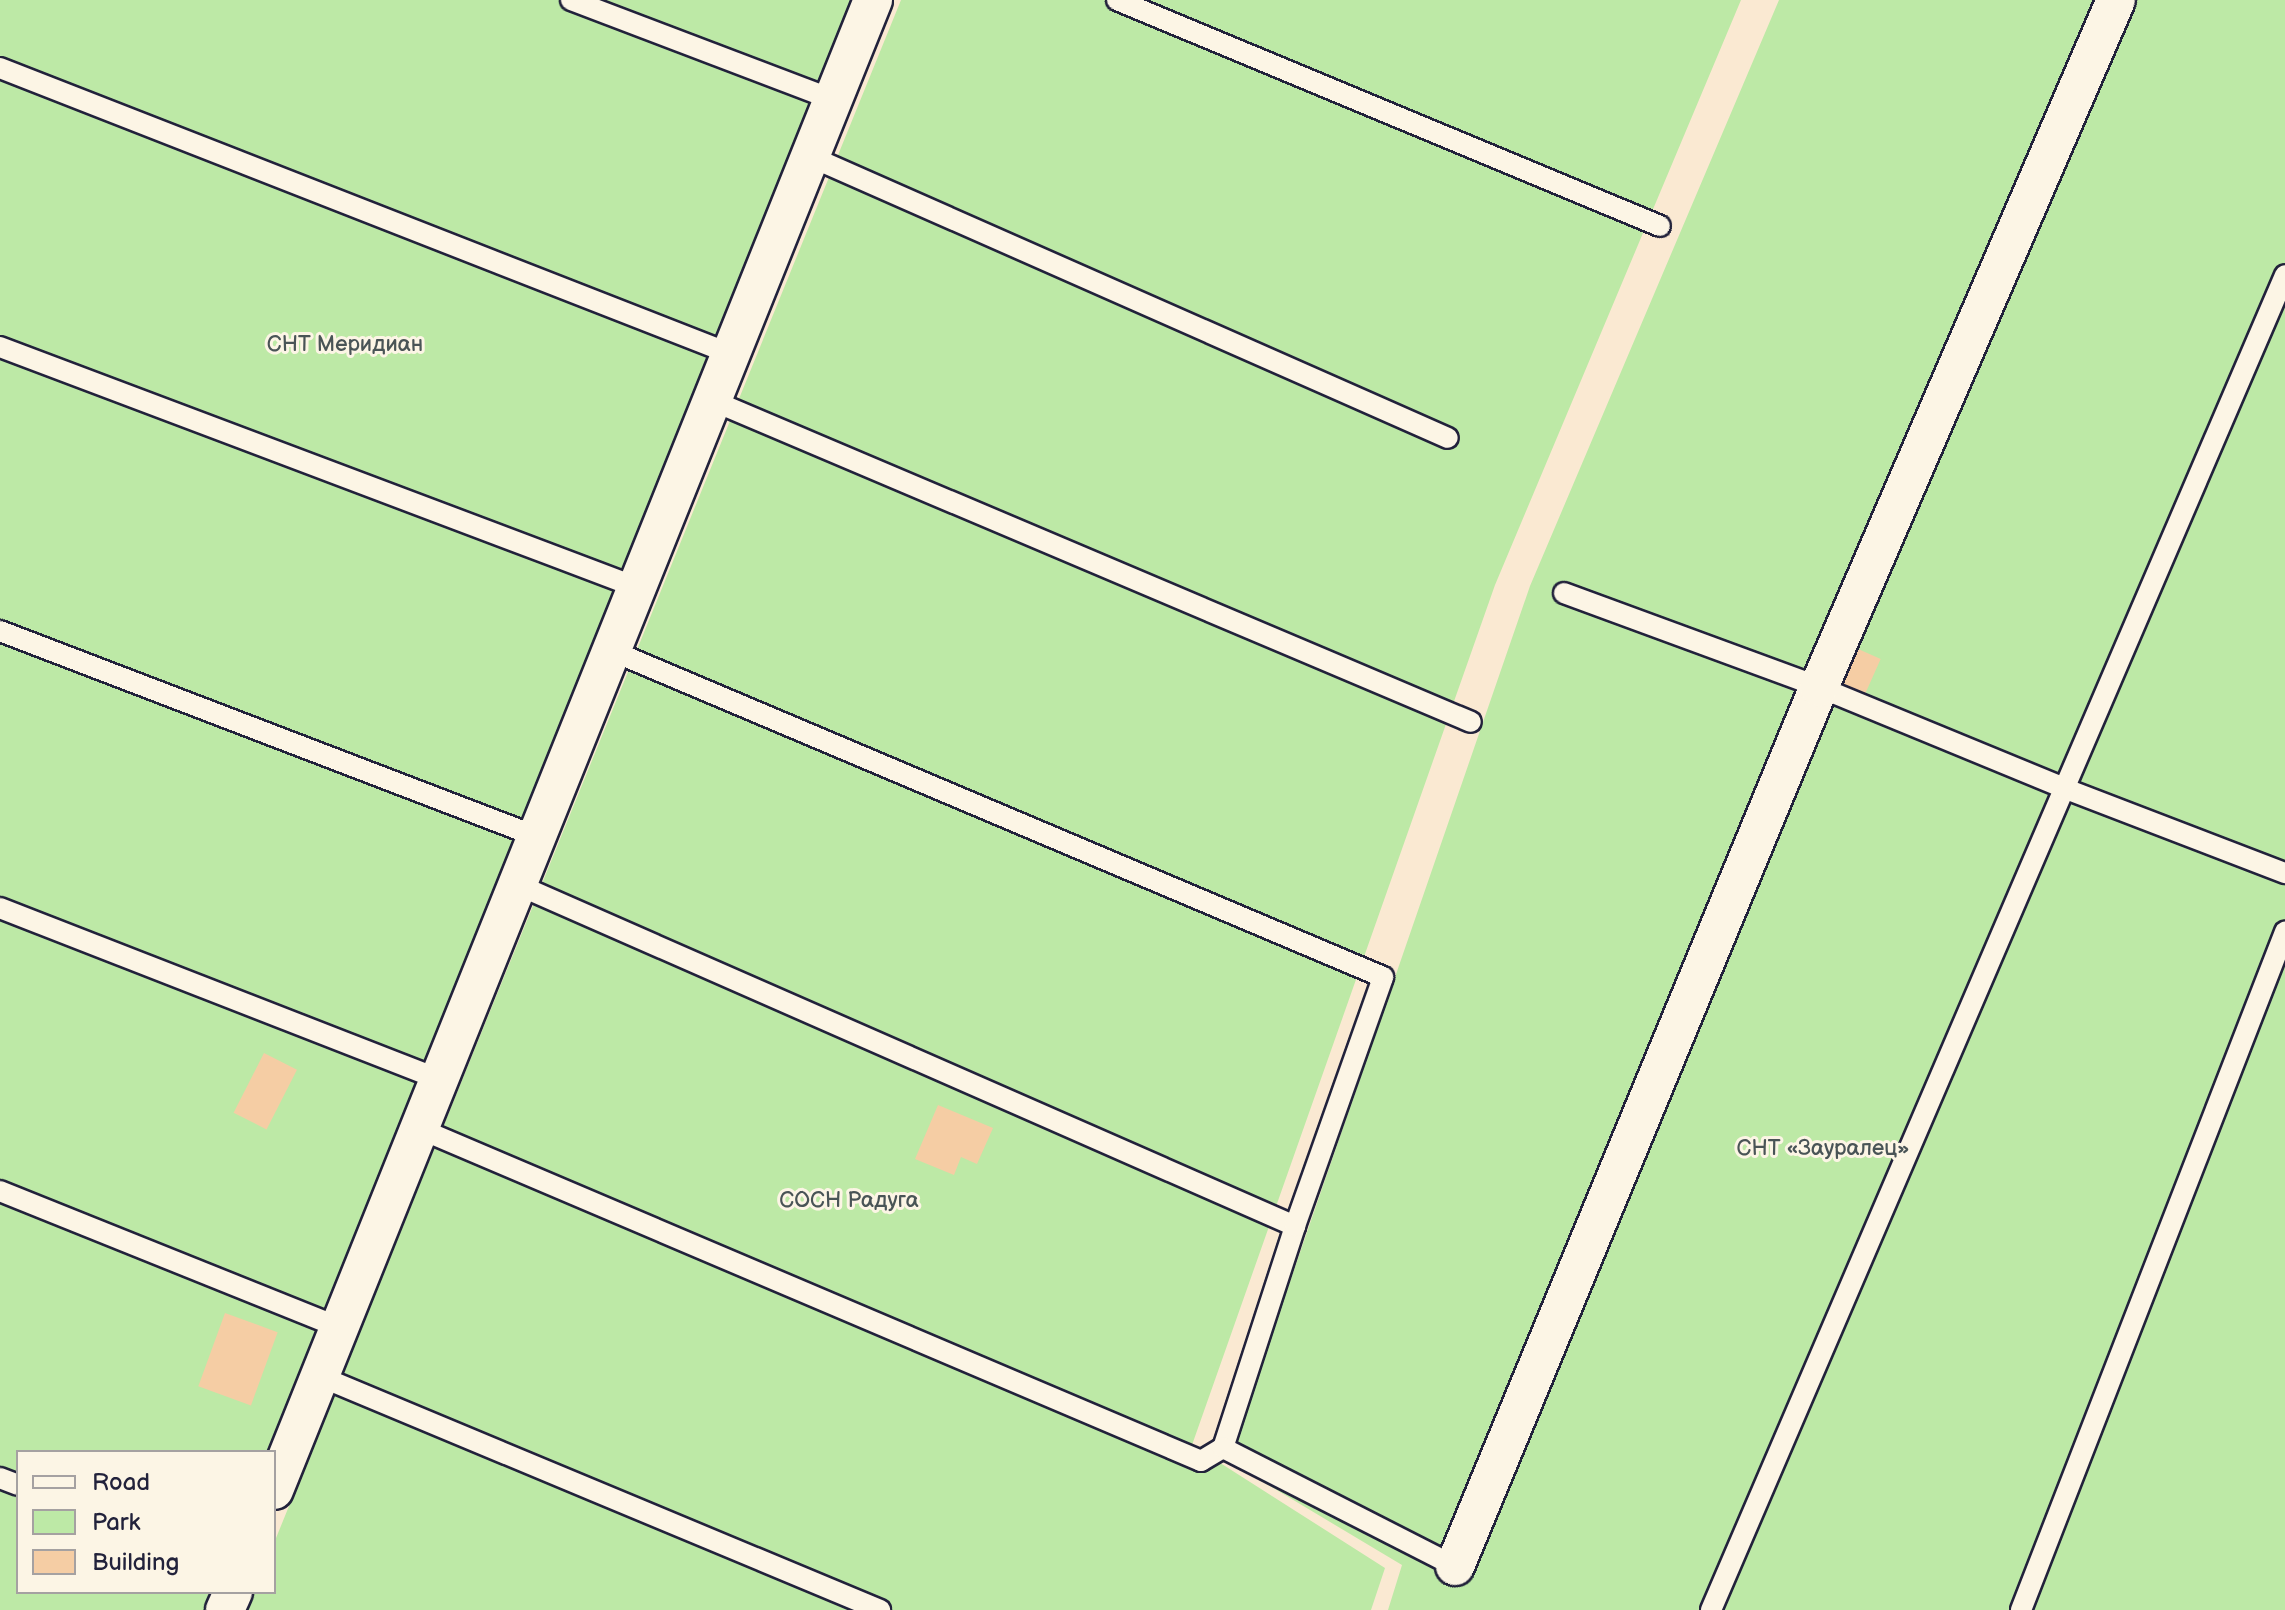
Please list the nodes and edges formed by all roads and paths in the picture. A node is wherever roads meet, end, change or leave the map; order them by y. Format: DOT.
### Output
graph roads {
  1 [pos="571,0"];
  2 [pos="873,0"];
  3 [pos="1117,0"];
  4 [pos="2116,0"];
  5 [pos="0,68"];
  6 [pos="834,100"];
  7 [pos="809,156"];
  8 [pos="1660,226"];
  9 [pos="2285,275"];
  10 [pos="0,347"];
  11 [pos="731,354"];
  12 [pos="711,400"];
  13 [pos="1448,438"];
  14 [pos="636,587"];
  15 [pos="1564,593"];
  16 [pos="0,631"];
  17 [pos="610,650"];
  18 [pos="1819,687"];
  19 [pos="1471,722"];
  20 [pos="2066,789"];
  21 [pos="538,837"];
  22 [pos="2285,873"];
  23 [pos="516,884"];
  24 [pos="0,908"];
  25 [pos="2285,932"];
  26 [pos="438,1079"];
  27 [pos="418,1128"];
  28 [pos="0,1191"];
  29 [pos="1295,1226"];
  30 [pos="339,1327"];
  31 [pos="319,1376"];
  32 [pos="1223,1448"];
  33 [pos="276,1485"];
  34 [pos="1455,1566"];
  35 [pos="880,1610"];
  36 [pos="1711,1610"];
  37 [pos="2021,1610"];
  1 -- 6 [label="lane"];
  2 -- 6 [label="street"];
  3 -- 8 [label="lane"];
  4 -- 18 [label="street"];
  5 -- 11 [label="lane"];
  6 -- 7 [label="street"];
  7 -- 11 [label="street"];
  7 -- 13 [label="lane"];
  9 -- 20 [label="lane"];
  10 -- 14 [label="lane"];
  11 -- 12 [label="street"];
  12 -- 14 [label="street"];
  12 -- 19 [label="lane"];
  14 -- 17 [label="street"];
  15 -- 18 [label="lane"];
  16 -- 21 [label="lane"];
  17 -- 21 [label="street"];
  17 -- 29 [label="lane"];
  18 -- 20 [label="lane"];
  18 -- 34 [label="street"];
  20 -- 22 [label="lane"];
  20 -- 36 [label="lane"];
  21 -- 23 [label="street"];
  23 -- 26 [label="street"];
  23 -- 29 [label="lane"];
  24 -- 26 [label="lane"];
  25 -- 37 [label="lane"];
  26 -- 27 [label="street"];
  27 -- 30 [label="street"];
  27 -- 32 [label="lane"];
  28 -- 30 [label="lane"];
  29 -- 32 [label="lane"];
  30 -- 31 [label="street"];
  31 -- 33 [label="street"];
  31 -- 35 [label="lane"];
  32 -- 34 [label="lane"];
}
